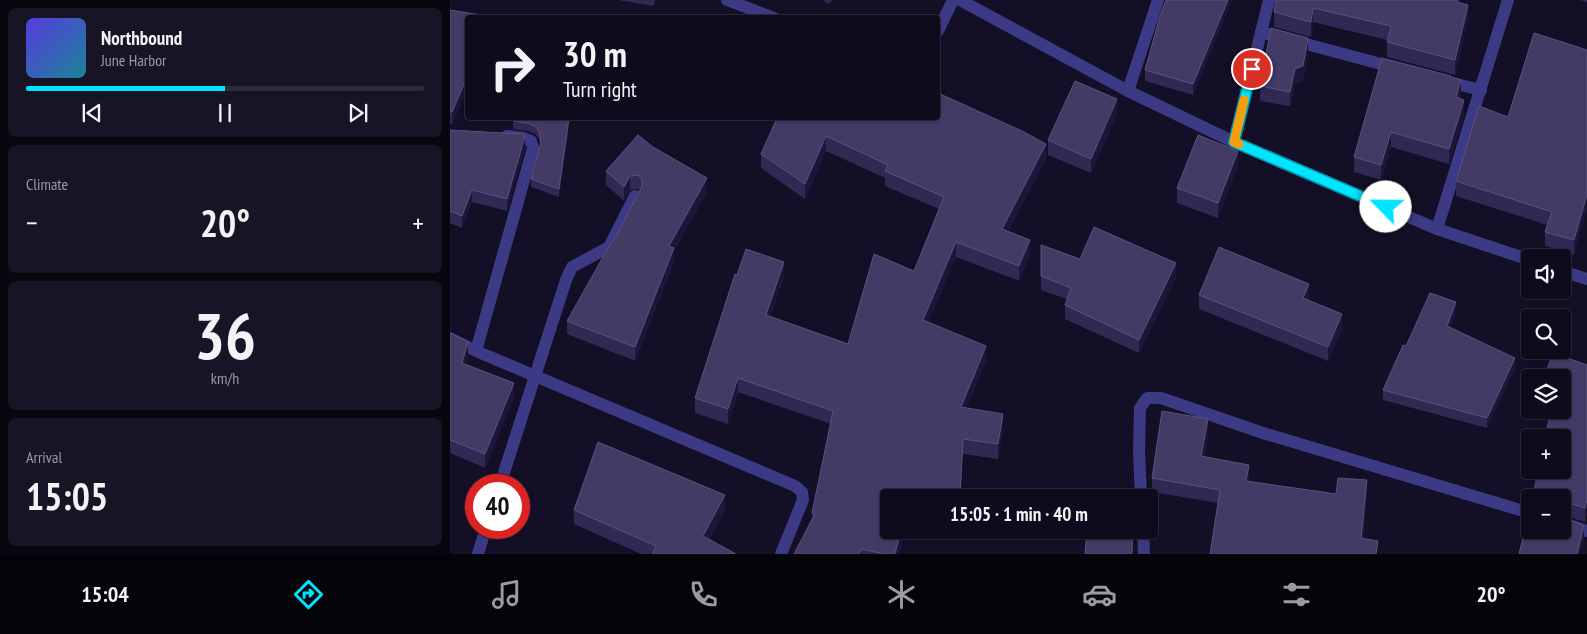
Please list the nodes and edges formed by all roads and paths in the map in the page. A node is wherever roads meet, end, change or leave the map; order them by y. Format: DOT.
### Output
graph roads {
  1 [pos="727,0"];
  2 [pos="953,0"];
  3 [pos="960,0"];
  4 [pos="1158,0"];
  5 [pos="1269,0"];
  6 [pos="1508,0"];
  7 [pos="766,15"];
  8 [pos="940,27"];
  9 [pos="1261,32"];
  10 [pos="1407,71"];
  11 [pos="1435,78"];
  12 [pos="1481,90"];
  13 [pos="1128,91"];
  14 [pos="496,135"];
  15 [pos="1234,142"];
  16 [pos="635,196"];
  17 [pos="1437,229"];
  18 [pos="1521,257"];
  19 [pos="1571,273"];
  20 [pos="1587,279"];
  21 [pos="450,338"];
  22 [pos="476,351"];
  23 [pos="535,376"];
  24 [pos="504,474"];
  25 [pos="1141,489"];
  26 [pos="1521,510"];
  27 [pos="1571,526"];
  28 [pos="1587,531"];
  29 [pos="483,539"];
  30 [pos="1143,539"];
  31 [pos="478,554"];
  32 [pos="781,554"];
  33 [pos="1144,554"];
  1 -- 7 [label="street"];
  2 -- 8 [label="street"];
  3 -- 13 [label="street"];
  4 -- 13 [label="street"];
  5 -- 9 [label="street"];
  6 -- 12 [label="street"];
  9 -- 10 [label="street"];
  9 -- 15 [label="street"];
  11 -- 12 [label="street"];
  12 -- 17 [label="street"];
  13 -- 15 [label="street"];
  14 -- 22 [label="street"];
  15 -- 17 [label="street"];
  16 -- 23 [label="street"];
  17 -- 18 [label="street"];
  19 -- 20 [label="street"];
  21 -- 22 [label="street"];
  22 -- 23 [label="street"];
  23 -- 24 [label="street"];
  23 -- 32 [label="street"];
  25 -- 26 [label="street"];
  27 -- 28 [label="street"];
  29 -- 31 [label="street"];
  30 -- 33 [label="street"];
}
